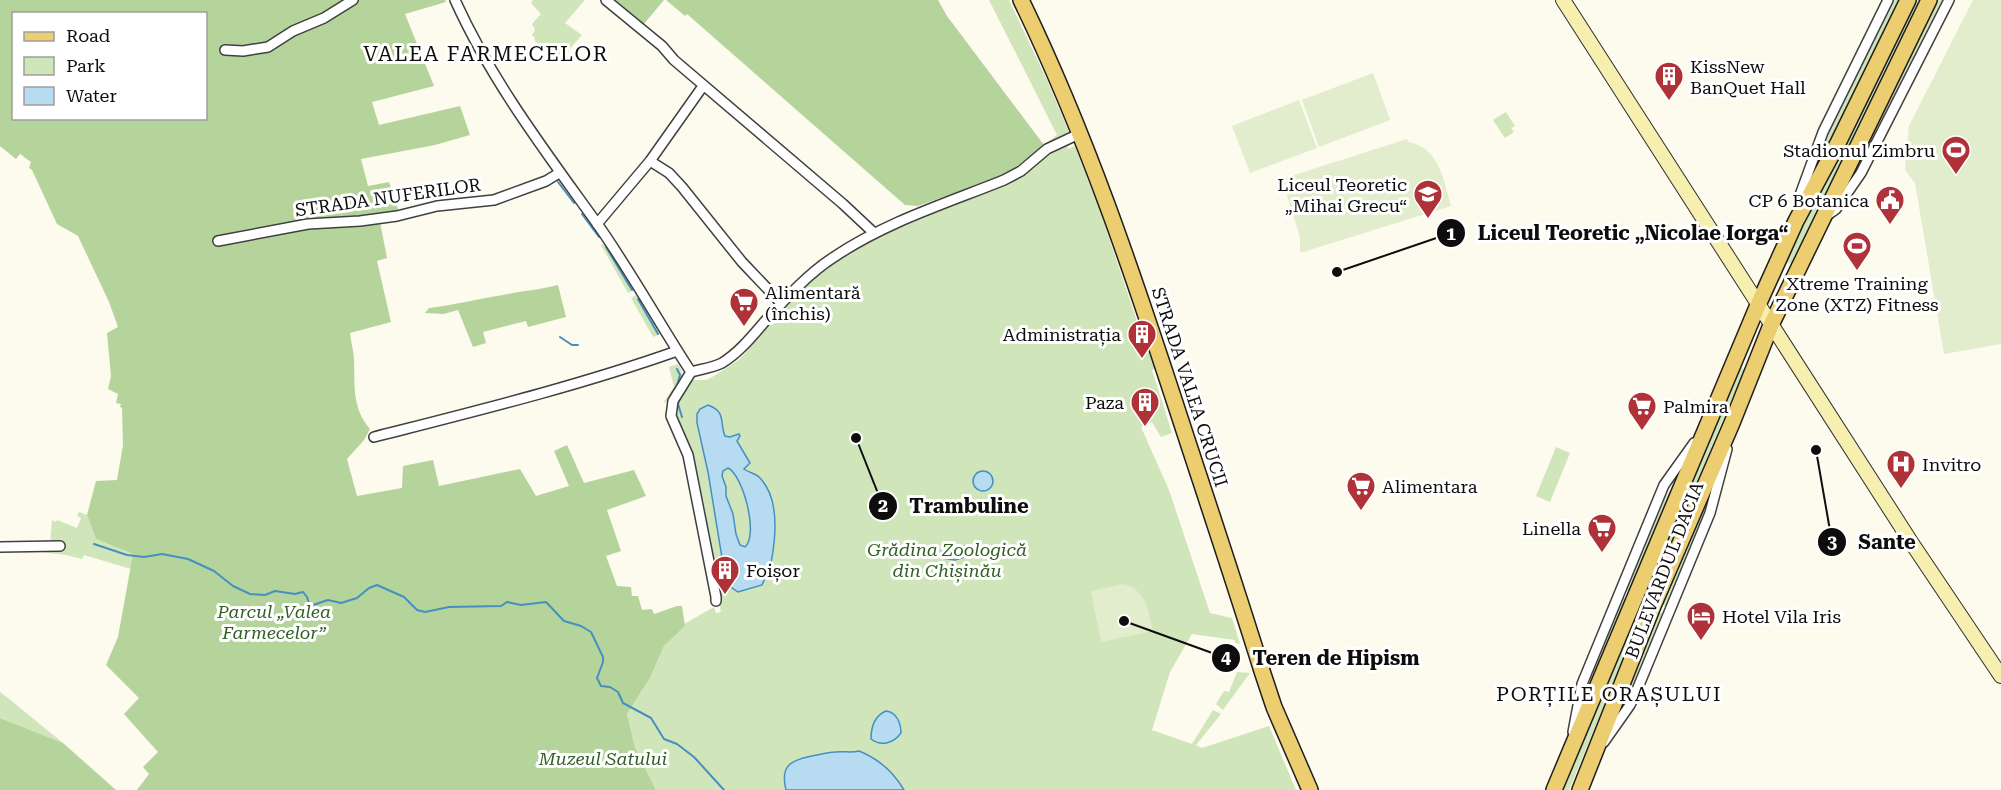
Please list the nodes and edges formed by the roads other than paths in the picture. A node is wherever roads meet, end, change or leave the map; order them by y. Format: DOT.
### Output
graph roads {
  1 [pos="353,0"];
  2 [pos="455,0"];
  3 [pos="606,0"];
  4 [pos="1021,0"];
  5 [pos="1563,0"];
  6 [pos="1888,0"];
  7 [pos="1908,0"];
  8 [pos="1929,0"];
  9 [pos="1949,0"];
  10 [pos="225,50"];
  11 [pos="703,86"];
  12 [pos="1081,133"];
  13 [pos="650,161"];
  14 [pos="559,173"];
  15 [pos="1798,218"];
  16 [pos="1821,219"];
  17 [pos="597,224"];
  18 [pos="874,233"];
  19 [pos="218,241"];
  20 [pos="781,303"];
  21 [pos="1758,305"];
  22 [pos="1771,325"];
  23 [pos="677,351"];
  24 [pos="691,372"];
  25 [pos="374,437"];
  26 [pos="60,546"];
  27 [pos="0,547"];
  28 [pos="716,601"];
  29 [pos="2001,676"];
  30 [pos="1310,790"];
  31 [pos="1554,790"];
  32 [pos="1580,790"];
  1 -- 10 [label="street"];
  2 -- 14 [label="street"];
  3 -- 11 [label="street"];
  4 -- 12 [label="main road, STRADA VALEA CRUCII"];
  5 -- 21 [label="main road"];
  6 -- 15 [label="street, BULEVARDUL DACIA"];
  7 -- 15 [label="main road, BULEVARDUL DACIA"];
  8 -- 16 [label="main road, BULEVARDUL DACIA"];
  9 -- 16 [label="street, BULEVARDUL DACIA"];
  11 -- 13 [label="street"];
  11 -- 18 [label="street"];
  12 -- 18 [label="street"];
  12 -- 30 [label="main road, STRADA VALEA CRUCII"];
  13 -- 17 [label="street"];
  13 -- 20 [label="street"];
  14 -- 17 [label="street"];
  14 -- 19 [label="street, STRADA NUFERILOR"];
  15 -- 21 [label="main road, BULEVARDUL DACIA"];
  16 -- 22 [label="main road, BULEVARDUL DACIA"];
  17 -- 23 [label="street"];
  18 -- 20 [label="street"];
  20 -- 24 [label="street"];
  21 -- 22 [label="main road"];
  21 -- 31 [label="main road, BULEVARDUL DACIA"];
  22 -- 29 [label="main road"];
  22 -- 32 [label="main road, BULEVARDUL DACIA"];
  23 -- 24 [label="street"];
  23 -- 25 [label="street"];
  24 -- 28 [label="street"];
  26 -- 27 [label="street"];
}
